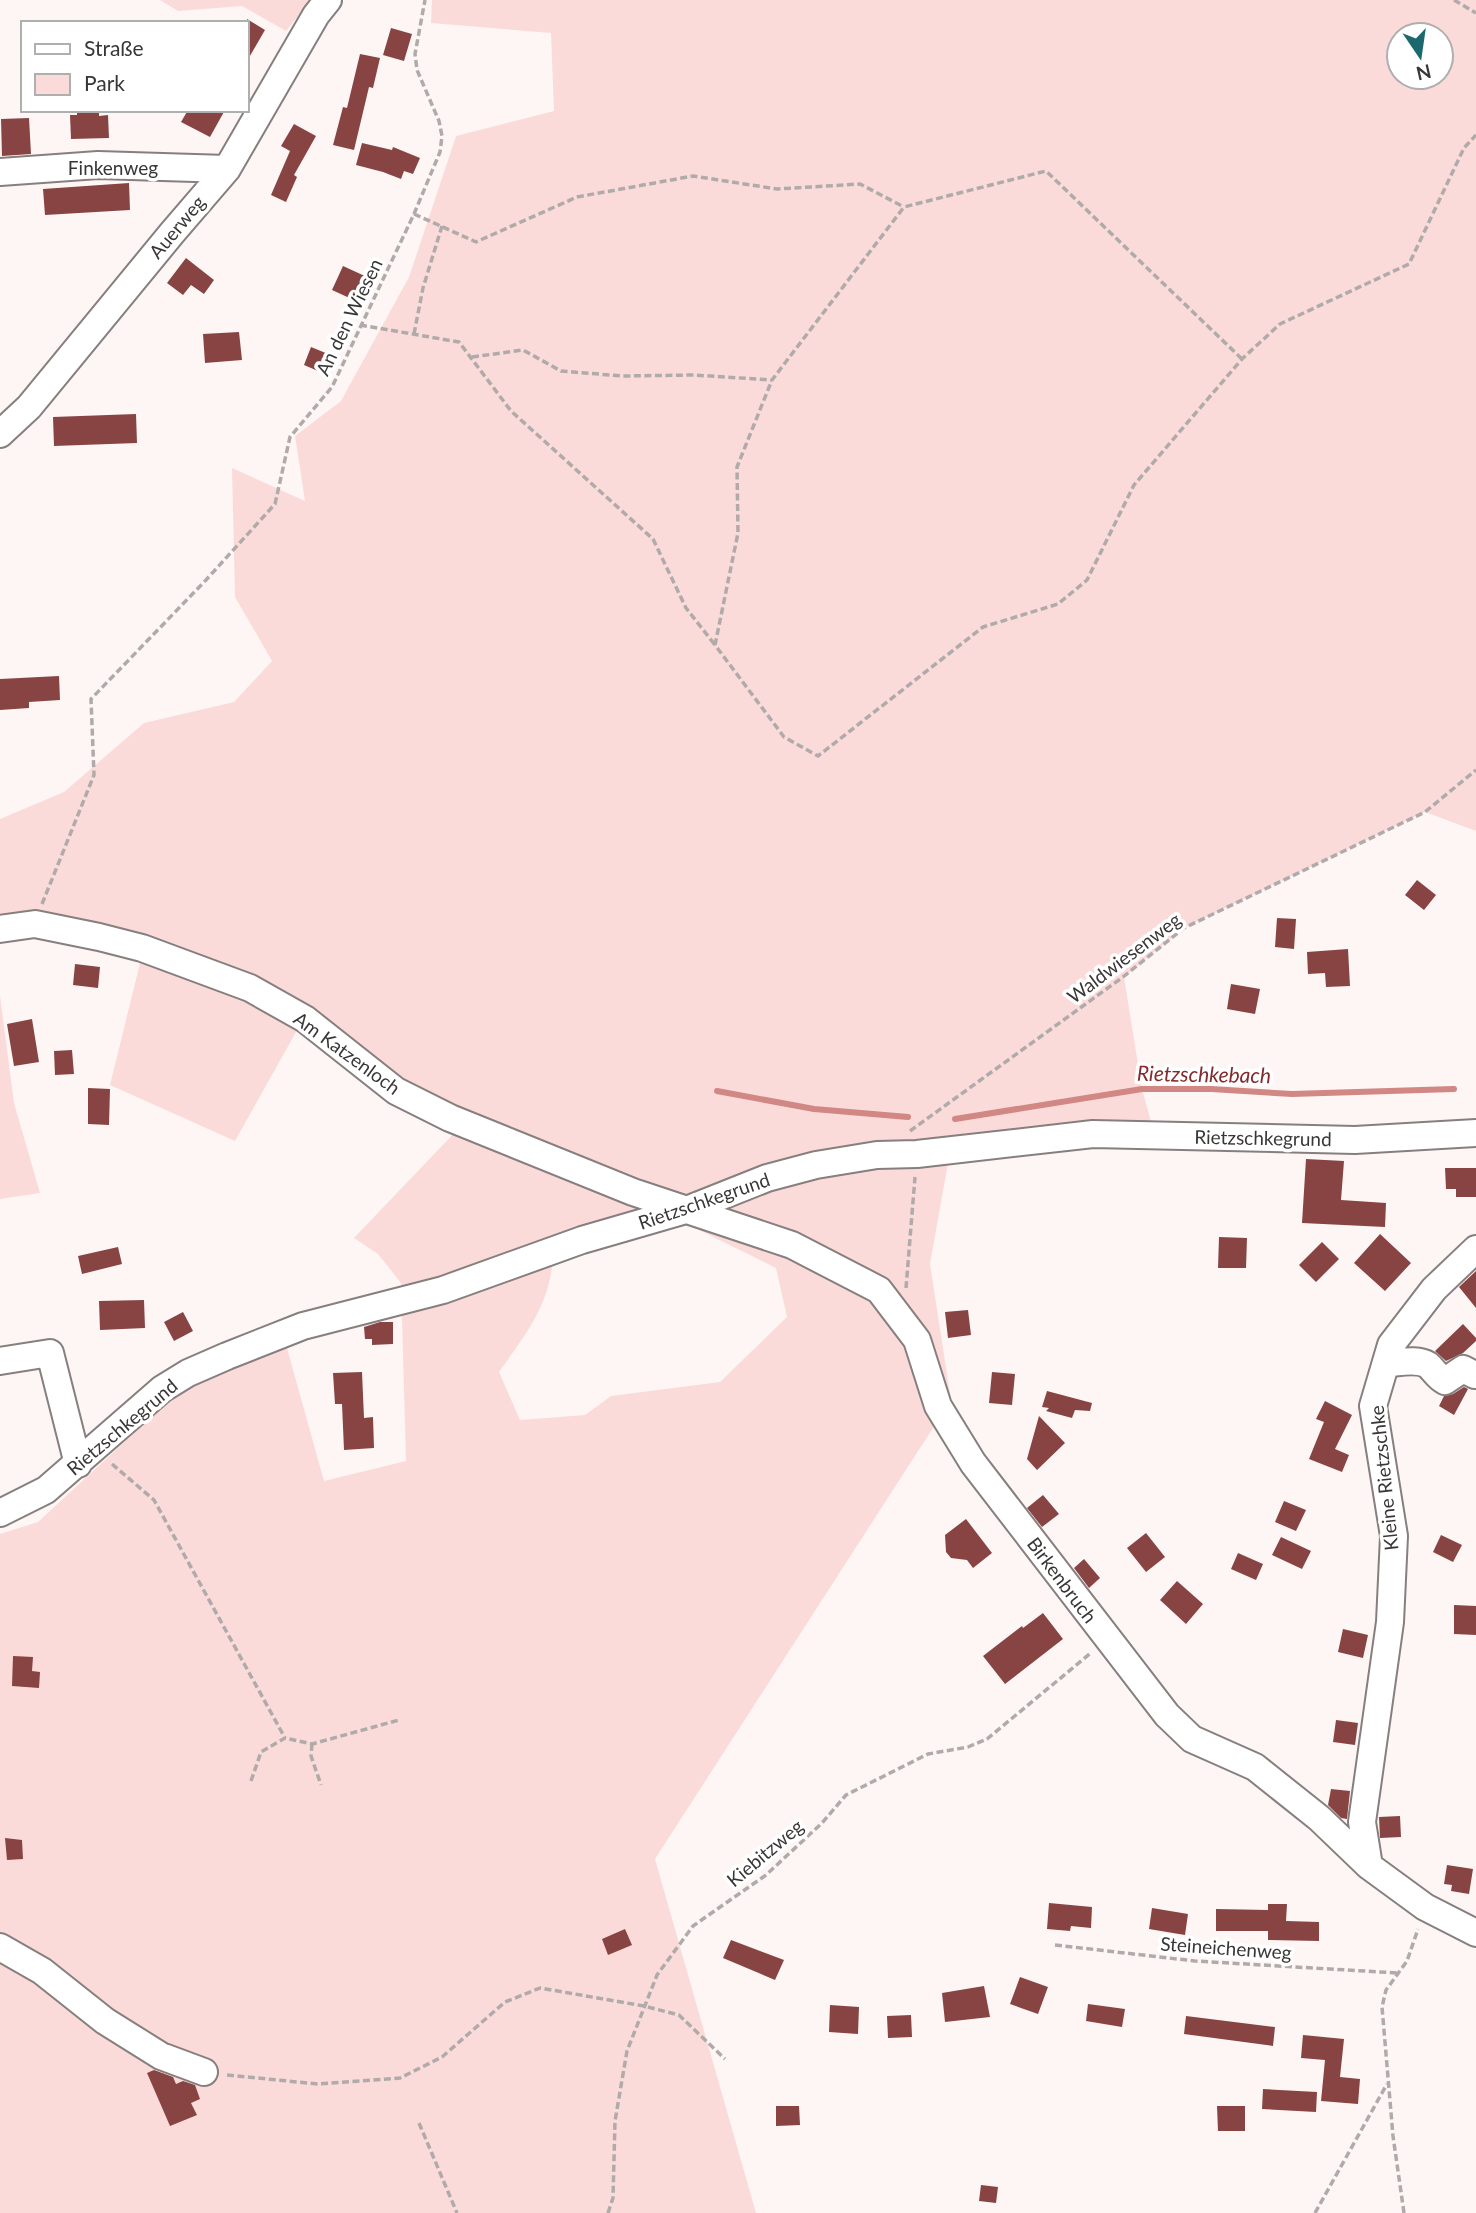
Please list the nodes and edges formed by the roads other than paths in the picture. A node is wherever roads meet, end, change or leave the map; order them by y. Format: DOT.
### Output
graph roads {
  1 [pos="328,0"];
  2 [pos="227,169"];
  3 [pos="0,172"];
  4 [pos="0,434"];
  5 [pos="0,929"];
  6 [pos="1476,1133"];
  7 [pos="688,1209"];
  8 [pos="1476,1249"];
  9 [pos="0,1361"];
  10 [pos="1386,1363"];
  11 [pos="1475,1375"];
  12 [pos="86,1456"];
  13 [pos="0,1513"];
  14 [pos="1368,1866"];
  15 [pos="1476,1933"];
  16 [pos="0,1947"];
  17 [pos="205,2072"];
  1 -- 2 [label="street, Auerweg"];
  2 -- 3 [label="street, Finkenweg"];
  2 -- 4 [label="street, Auerweg"];
  5 -- 7 [label="street, Am Katzenloch"];
  6 -- 7 [label="street, Rietzschkegrund"];
  7 -- 12 [label="street, Rietzschkegrund"];
  7 -- 14 [label="street, Birkenbruch"];
  8 -- 10 [label="street, Kleine Rietzschke"];
  9 -- 12 [label="street"];
  10 -- 11 [label="street"];
  10 -- 14 [label="street, Kleine Rietzschke"];
  12 -- 13 [label="street, Rietzschkegrund"];
  14 -- 15 [label="street, Birkenbruch"];
  16 -- 17 [label="street"];
}
